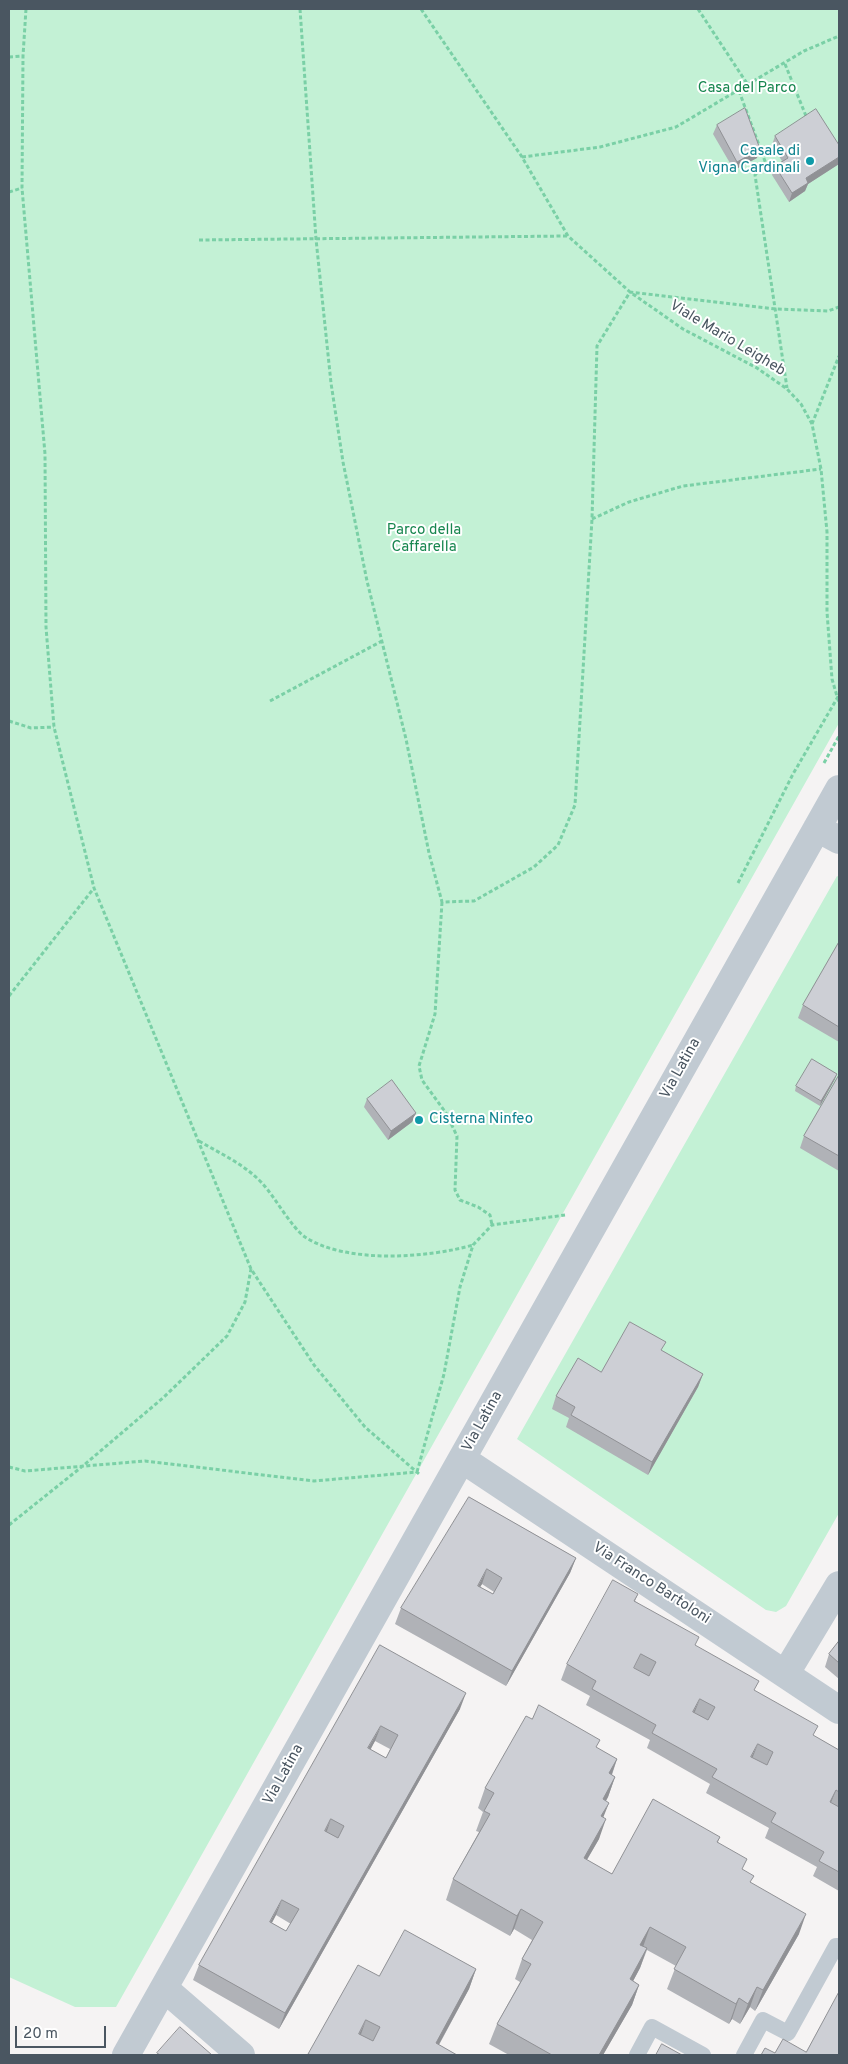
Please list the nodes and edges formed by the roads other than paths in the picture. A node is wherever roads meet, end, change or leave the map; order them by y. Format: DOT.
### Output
graph roads {
  1 [pos="839,789"];
  2 [pos="828,834"];
  3 [pos="462,1459"];
  4 [pos="839,1585"];
  5 [pos="786,1673"];
  6 [pos="839,1710"];
  7 [pos="839,1946"];
  8 [pos="165,1990"];
  9 [pos="126,2055"];
  10 [pos="241,2055"];
  11 [pos="637,2055"];
  12 [pos="703,2055"];
  13 [pos="744,2055"];
  1 -- 2 [label="street, Via Latina"];
  2 -- 3 [label="street, Via Latina"];
  3 -- 5 [label="street, Via Franco Bartoloni"];
  3 -- 8 [label="street, Via Latina"];
  4 -- 5 [label="street"];
  5 -- 6 [label="street, Via Franco Bartoloni"];
  7 -- 13 [label="lane"];
  8 -- 9 [label="street, Via Latina"];
  8 -- 10 [label="street"];
  11 -- 12 [label="lane"];
}
